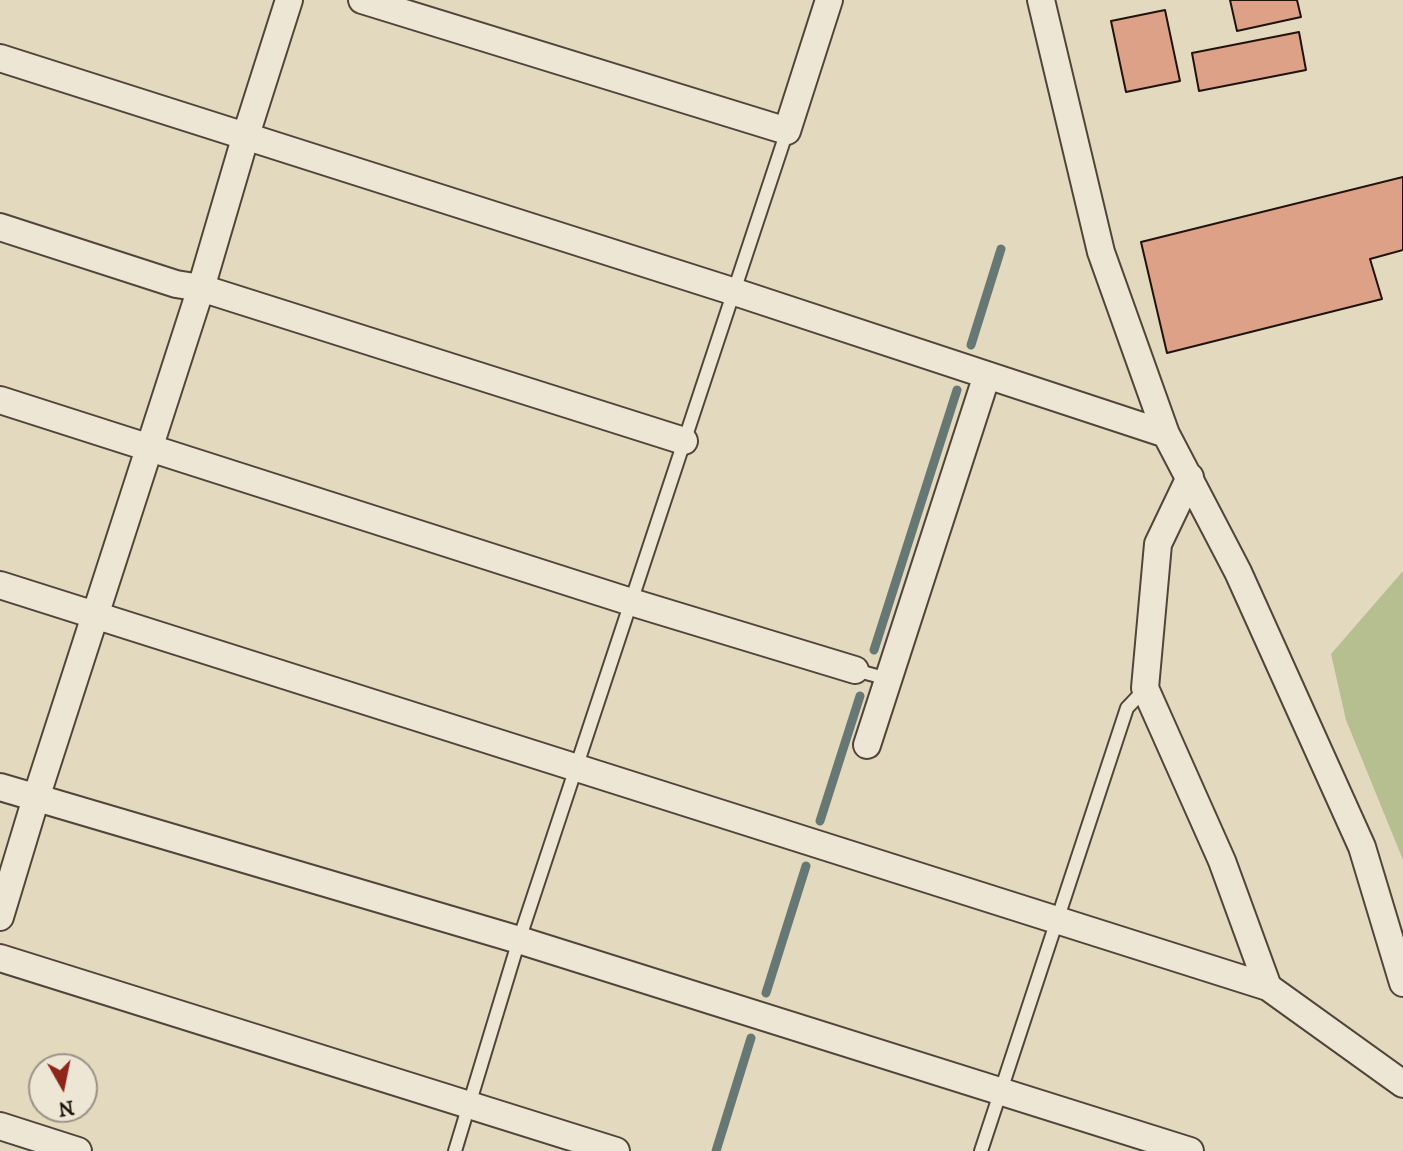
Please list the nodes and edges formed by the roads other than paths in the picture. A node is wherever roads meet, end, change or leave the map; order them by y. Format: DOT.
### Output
graph roads {
  1 [pos="289,0"];
  2 [pos="362,0"];
  3 [pos="829,0"];
  4 [pos="1041,0"];
  5 [pos="0,58"];
  6 [pos="787,131"];
  7 [pos="246,135"];
  8 [pos="0,227"];
  9 [pos="201,288"];
  10 [pos="735,292"];
  11 [pos="986,375"];
  12 [pos="0,400"];
  13 [pos="1166,434"];
  14 [pos="684,441"];
  15 [pos="149,448"];
  16 [pos="1191,477"];
  17 [pos="0,585"];
  18 [pos="631,603"];
  19 [pos="95,615"];
  20 [pos="855,670"];
  21 [pos="888,680"];
  22 [pos="1145,688"];
  23 [pos="867,745"];
  24 [pos="576,768"];
  25 [pos="0,787"];
  26 [pos="36,798"];
  27 [pos="0,917"];
  28 [pos="1056,920"];
  29 [pos="519,940"];
  30 [pos="0,958"];
  31 [pos="1403,983"];
  32 [pos="1268,987"];
  33 [pos="1403,1084"];
  34 [pos="1000,1091"];
  35 [pos="469,1104"];
  36 [pos="0,1126"];
  37 [pos="78,1151"];
  38 [pos="455,1151"];
  39 [pos="616,1151"];
  40 [pos="981,1151"];
  41 [pos="1190,1151"];
  1 -- 7 [label="street"];
  2 -- 6 [label="street"];
  3 -- 6 [label="street"];
  4 -- 13 [label="street"];
  5 -- 7 [label="street"];
  6 -- 10 [label="lane"];
  7 -- 9 [label="street"];
  7 -- 10 [label="street"];
  8 -- 9 [label="street"];
  9 -- 14 [label="street"];
  9 -- 15 [label="street"];
  10 -- 11 [label="street"];
  10 -- 14 [label="lane"];
  11 -- 13 [label="street"];
  11 -- 21 [label="street"];
  12 -- 15 [label="street"];
  13 -- 16 [label="street"];
  14 -- 18 [label="lane"];
  15 -- 18 [label="street"];
  15 -- 19 [label="street"];
  16 -- 22 [label="street"];
  16 -- 31 [label="street"];
  17 -- 19 [label="street"];
  18 -- 20 [label="street"];
  18 -- 24 [label="lane"];
  19 -- 24 [label="street"];
  19 -- 26 [label="street"];
  20 -- 21 [label="lane"];
  21 -- 23 [label="street"];
  22 -- 28 [label="lane"];
  22 -- 32 [label="street"];
  24 -- 28 [label="street"];
  24 -- 29 [label="lane"];
  25 -- 26 [label="street"];
  26 -- 27 [label="street"];
  26 -- 29 [label="street"];
  28 -- 32 [label="street"];
  28 -- 34 [label="lane"];
  29 -- 34 [label="street"];
  29 -- 35 [label="lane"];
  30 -- 35 [label="street"];
  32 -- 33 [label="street"];
  34 -- 40 [label="lane"];
  34 -- 41 [label="street"];
  35 -- 38 [label="lane"];
  35 -- 39 [label="street"];
  36 -- 37 [label="street"];
}
